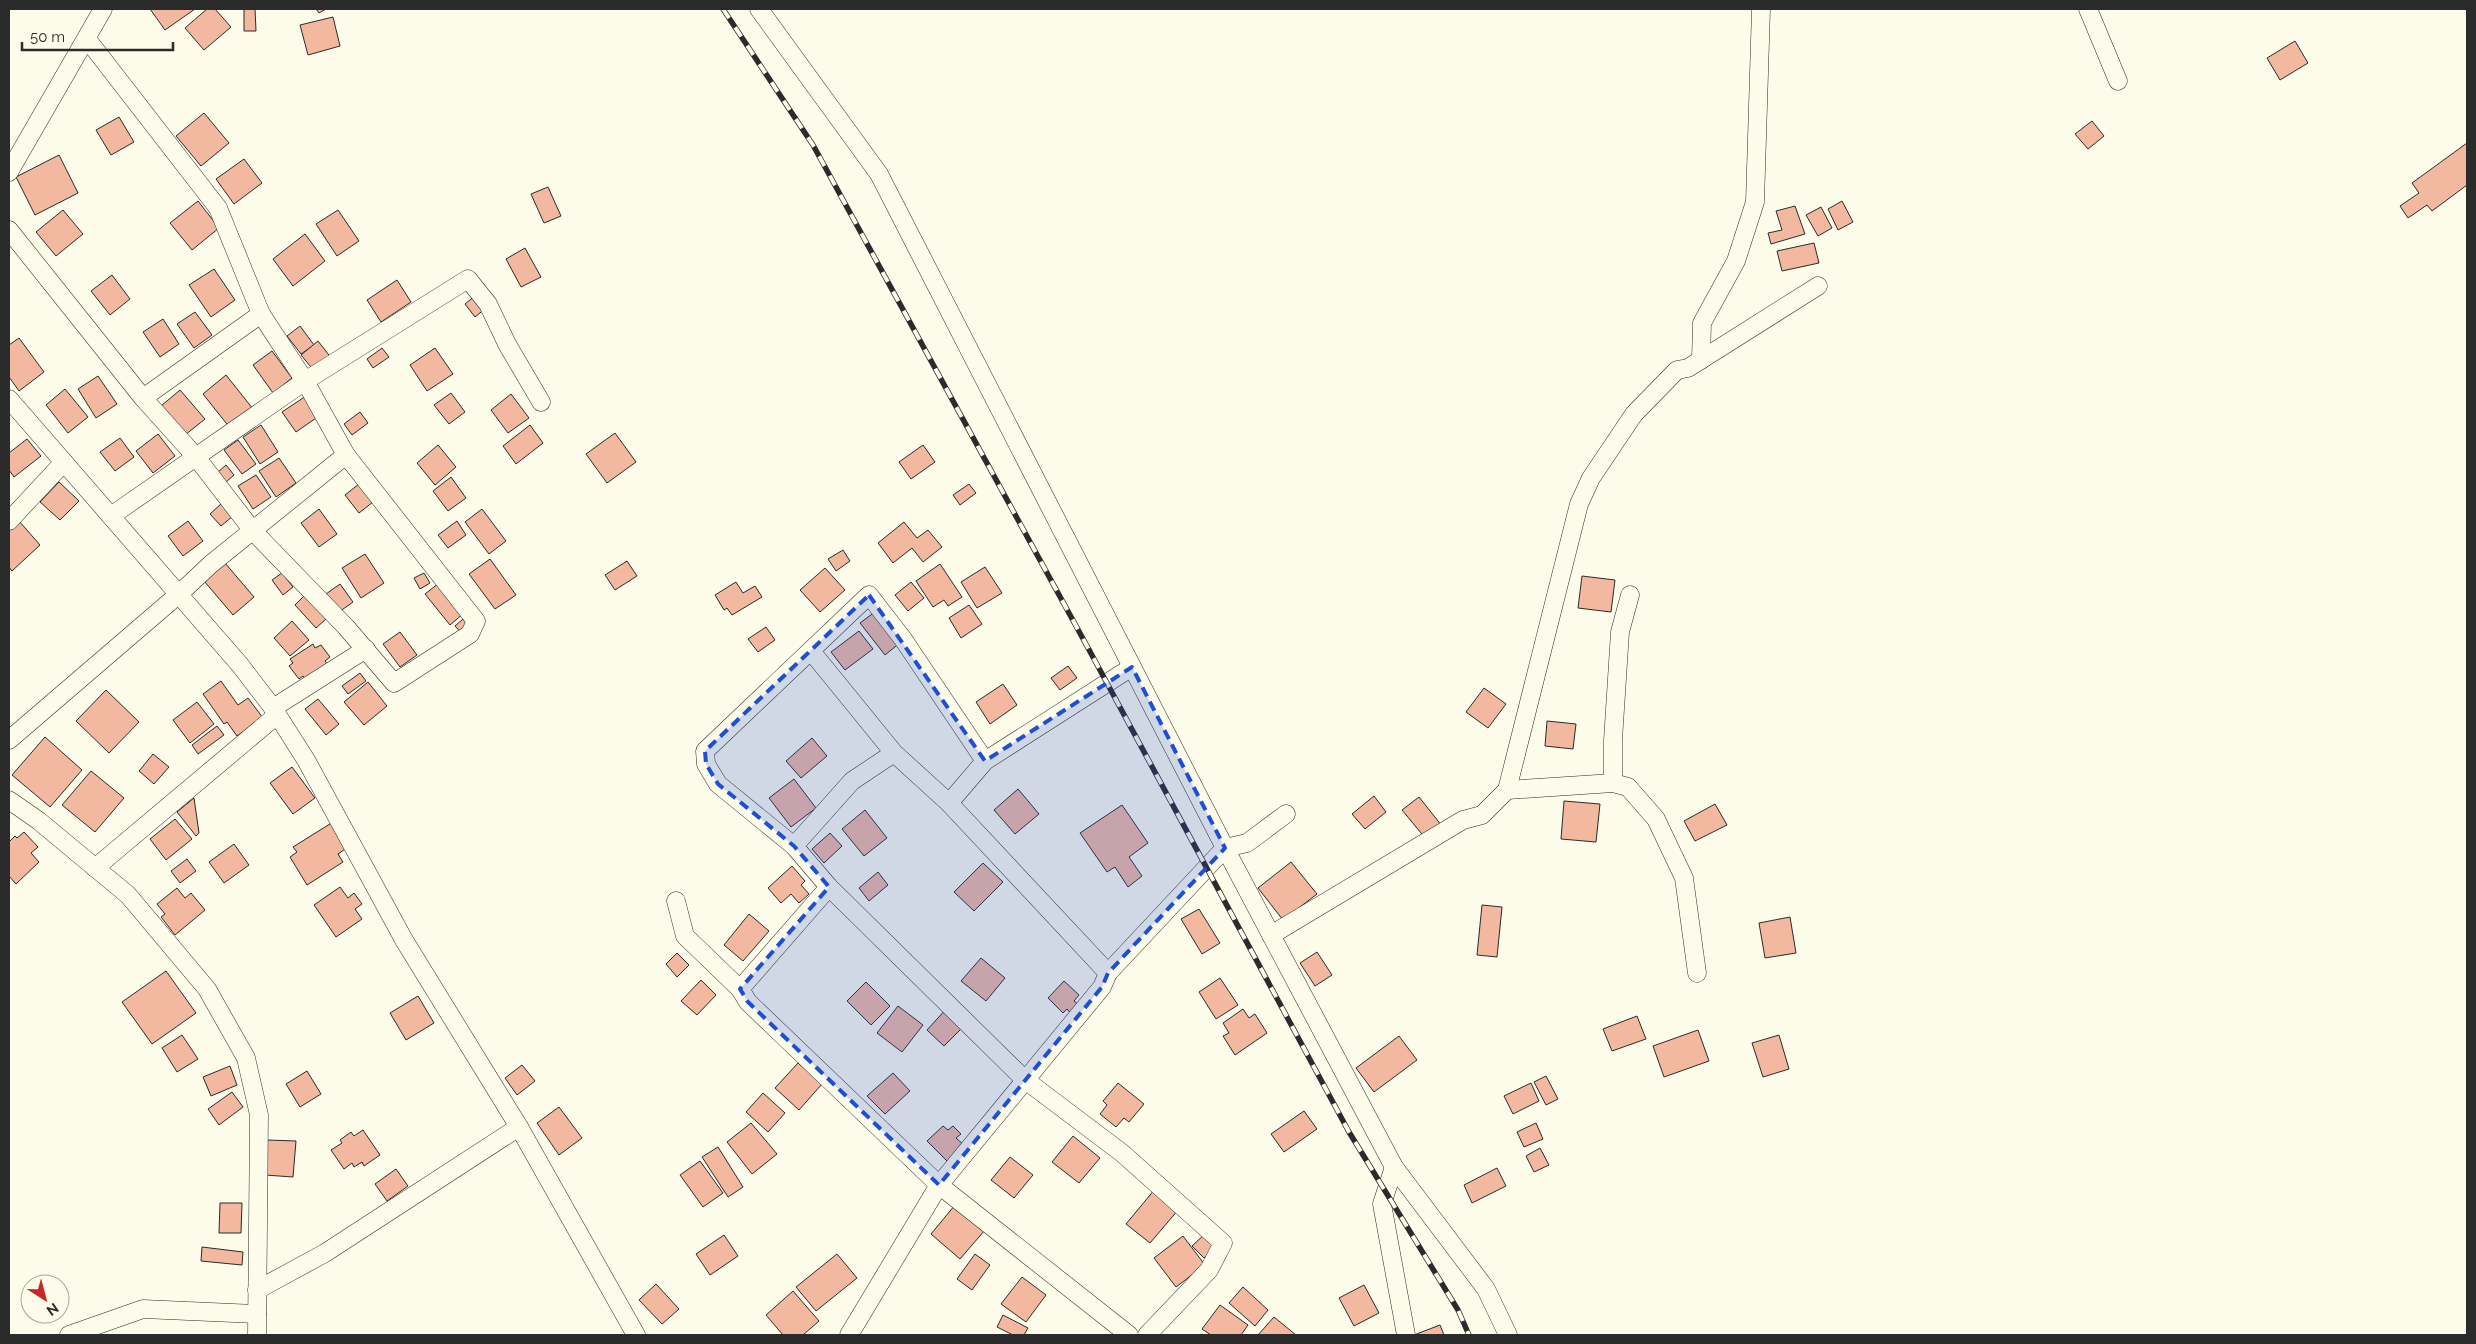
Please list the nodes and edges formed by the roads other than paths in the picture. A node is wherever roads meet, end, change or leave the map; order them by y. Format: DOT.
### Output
graph roads {
  1 [pos="103,9"];
  2 [pos="759,9"];
  3 [pos="1761,9"];
  4 [pos="2088,9"];
  5 [pos="87,40"];
  6 [pos="2118,81"];
  7 [pos="9,172"];
  8 [pos="9,230"];
  9 [pos="1818,286"];
  10 [pos="261,314"];
  11 [pos="1702,360"];
  12 [pos="305,381"];
  13 [pos="143,398"];
  14 [pos="541,402"];
  15 [pos="10,404"];
  16 [pos="346,455"];
  17 [pos="196,457"];
  18 [pos="64,462"];
  19 [pos="111,516"];
  20 [pos="9,521"];
  21 [pos="253,531"];
  22 [pos="179,594"];
  23 [pos="1630,595"];
  24 [pos="366,649"];
  25 [pos="811,651"];
  26 [pos="1132,667"];
  27 [pos="275,711"];
  28 [pos="9,740"];
  29 [pos="894,753"];
  30 [pos="985,761"];
  31 [pos="1613,783"];
  32 [pos="1507,790"];
  33 [pos="9,800"];
  34 [pos="949,803"];
  35 [pos="1286,814"];
  36 [pos="794,846"];
  37 [pos="1225,848"];
  38 [pos="96,868"];
  39 [pos="829,888"];
  40 [pos="676,901"];
  41 [pos="1271,934"];
  42 [pos="1108,973"];
  43 [pos="1697,973"];
  44 [pos="740,989"];
  45 [pos="1024,1079"];
  46 [pos="519,1127"];
  47 [pos="1394,1167"];
  48 [pos="939,1184"];
  49 [pos="257,1290"];
  50 [pos="257,1314"];
  51 [pos="69,1335"];
  52 [pos="257,1335"];
  53 [pos="636,1335"];
  54 [pos="849,1335"];
  55 [pos="1129,1335"];
  56 [pos="1147,1335"];
  57 [pos="1406,1335"];
  58 [pos="1508,1335"];
  1 -- 5 [label="street"];
  2 -- 26 [label="street"];
  3 -- 11 [label="street"];
  4 -- 6 [label="street"];
  5 -- 7 [label="street"];
  5 -- 10 [label="street"];
  8 -- 13 [label="street"];
  9 -- 11 [label="street"];
  10 -- 12 [label="street"];
  10 -- 13 [label="street"];
  11 -- 32 [label="street"];
  12 -- 14 [label="street"];
  12 -- 16 [label="street"];
  12 -- 17 [label="street"];
  13 -- 17 [label="street"];
  15 -- 18 [label="street"];
  16 -- 21 [label="street"];
  16 -- 24 [label="street"];
  17 -- 19 [label="street"];
  17 -- 21 [label="street"];
  18 -- 19 [label="street"];
  18 -- 20 [label="street"];
  19 -- 22 [label="street"];
  21 -- 22 [label="street"];
  21 -- 24 [label="street"];
  22 -- 27 [label="street"];
  22 -- 28 [label="street"];
  23 -- 31 [label="street"];
  24 -- 27 [label="street"];
  25 -- 29 [label="street"];
  25 -- 30 [label="street"];
  25 -- 36 [label="street"];
  26 -- 30 [label="street"];
  26 -- 37 [label="street"];
  27 -- 38 [label="street"];
  27 -- 46 [label="street"];
  29 -- 34 [label="street"];
  29 -- 36 [label="street"];
  30 -- 34 [label="street"];
  31 -- 32 [label="street"];
  31 -- 43 [label="street"];
  32 -- 41 [label="street"];
  33 -- 38 [label="street"];
  34 -- 42 [label="street"];
  35 -- 37 [label="street"];
  36 -- 39 [label="street"];
  37 -- 41 [label="street"];
  37 -- 42 [label="street"];
  38 -- 49 [label="street"];
  39 -- 44 [label="street"];
  39 -- 45 [label="street"];
  40 -- 44 [label="street"];
  41 -- 47 [label="street"];
  42 -- 45 [label="street"];
  44 -- 48 [label="street"];
  45 -- 48 [label="street"];
  45 -- 56 [label="street"];
  46 -- 49 [label="street"];
  46 -- 53 [label="street"];
  47 -- 57 [label="street"];
  47 -- 58 [label="street"];
  48 -- 54 [label="street"];
  48 -- 55 [label="street"];
  49 -- 50 [label="street"];
  50 -- 51 [label="street"];
  50 -- 52 [label="street"];
}
